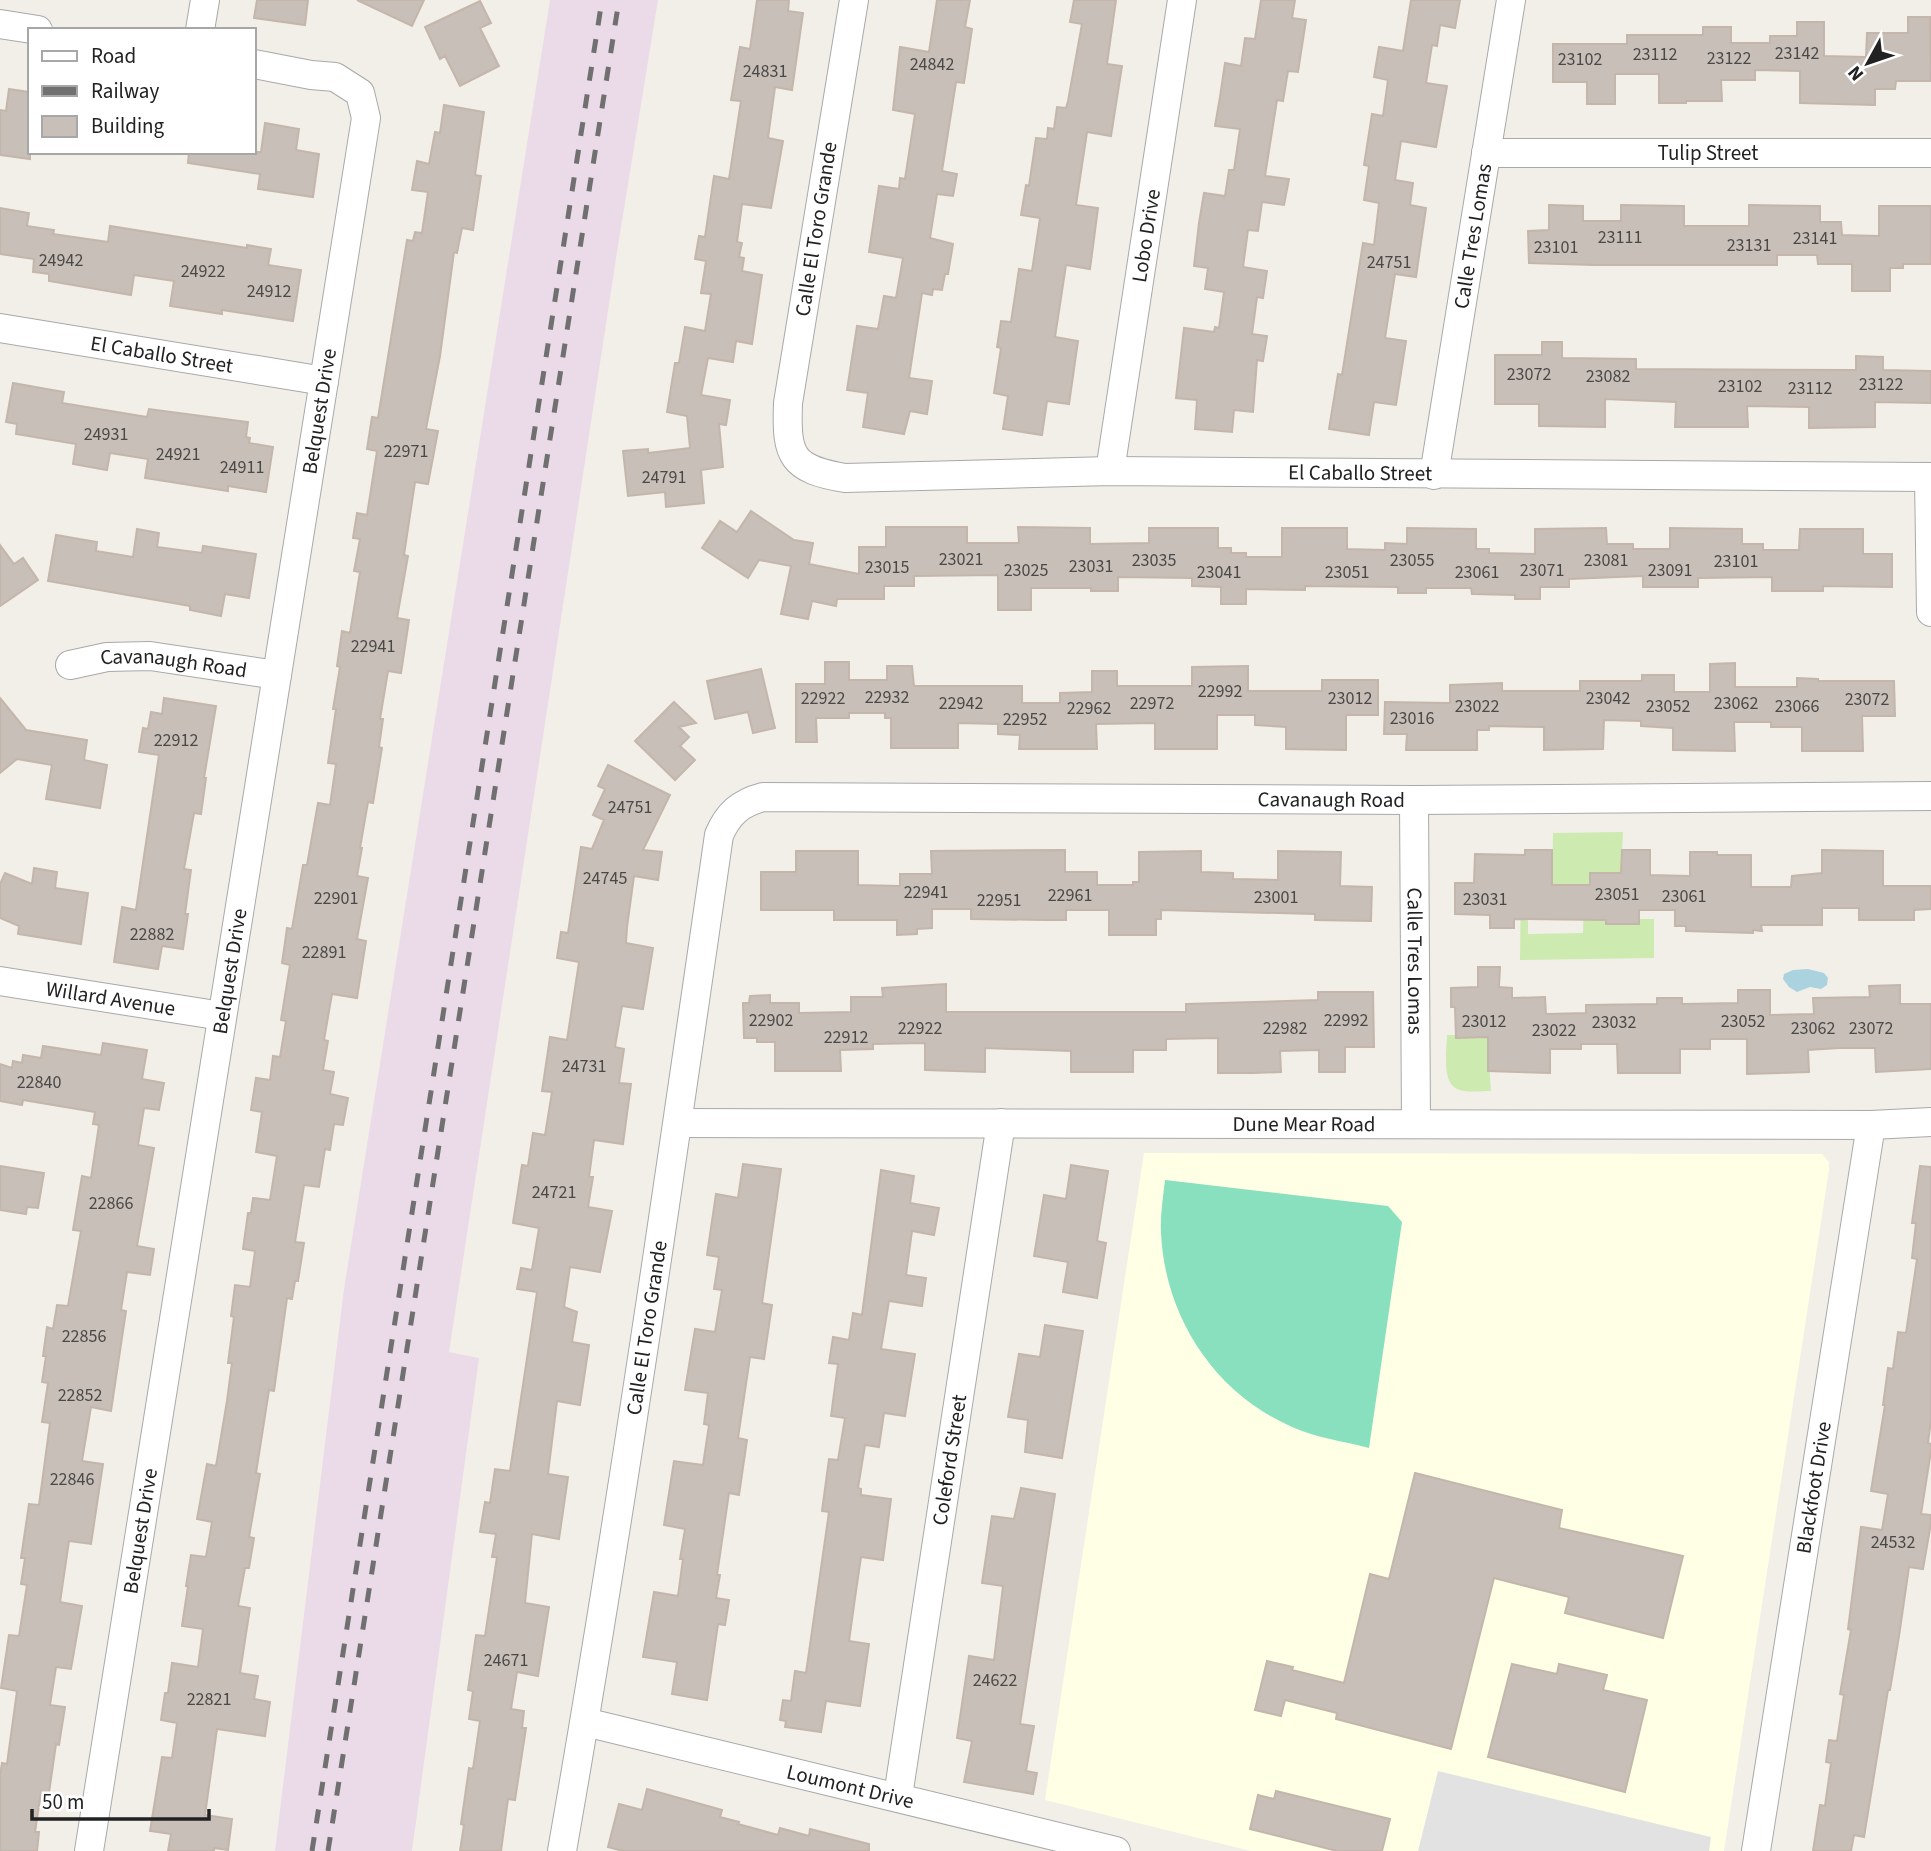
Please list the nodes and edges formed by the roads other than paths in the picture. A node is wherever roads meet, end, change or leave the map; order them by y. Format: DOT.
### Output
graph roads {
  1 [pos="205,0"];
  2 [pos="854,0"];
  3 [pos="1182,0"];
  4 [pos="1511,0"];
  5 [pos="0,24"];
  6 [pos="28,28"];
  7 [pos="200,28"];
  8 [pos="256,64"];
  9 [pos="1486,153"];
  10 [pos="1931,153"];
  11 [pos="0,328"];
  12 [pos="324,381"];
  13 [pos="794,458"];
  14 [pos="1110,471"];
  15 [pos="1434,475"];
  16 [pos="1930,477"];
  17 [pos="1931,612"];
  18 [pos="70,665"];
  19 [pos="277,675"];
  20 [pos="1931,796"];
  21 [pos="1414,800"];
  22 [pos="735,809"];
  23 [pos="0,981"];
  24 [pos="222,1016"];
  25 [pos="1931,1122"];
  26 [pos="678,1123"];
  27 [pos="1001,1123"];
  28 [pos="1416,1123"];
  29 [pos="1871,1125"];
  30 [pos="585,1722"];
  31 [pos="898,1797"];
  32 [pos="89,1851"];
  33 [pos="562,1851"];
  34 [pos="1116,1851"];
  35 [pos="1756,1851"];
  1 -- 7 [label="street"];
  2 -- 13 [label="street, Calle El Toro Grande"];
  3 -- 14 [label="street, Lobo Drive"];
  4 -- 9 [label="street, Calle Tres Lomas"];
  5 -- 6 [label="street"];
  8 -- 12 [label="street, Belquest Drive"];
  9 -- 10 [label="street, Tulip Street"];
  9 -- 15 [label="street, Calle Tres Lomas"];
  11 -- 12 [label="street, El Caballo Street"];
  12 -- 19 [label="street, Belquest Drive"];
  13 -- 14 [label="street, El Caballo Street"];
  14 -- 15 [label="street, El Caballo Street"];
  15 -- 16 [label="street, El Caballo Street"];
  16 -- 17 [label="street"];
  18 -- 19 [label="street, Cavanaugh Road"];
  19 -- 24 [label="street, Belquest Drive"];
  20 -- 21 [label="street, Cavanaugh Road"];
  21 -- 22 [label="street, Cavanaugh Road"];
  21 -- 28 [label="street, Calle Tres Lomas"];
  22 -- 26 [label="street, Calle El Toro Grande"];
  23 -- 24 [label="street, Willard Avenue"];
  24 -- 32 [label="street, Belquest Drive"];
  25 -- 29 [label="street, Dune Mear Road"];
  26 -- 27 [label="street, Dune Mear Road"];
  26 -- 30 [label="street, Calle El Toro Grande"];
  27 -- 28 [label="street, Dune Mear Road"];
  27 -- 31 [label="street, Coleford Street"];
  28 -- 29 [label="street, Dune Mear Road"];
  29 -- 35 [label="street, Blackfoot Drive"];
  30 -- 31 [label="street, Loumont Drive"];
  30 -- 33 [label="street, Calle El Toro Grande"];
  31 -- 34 [label="street, Loumont Drive"];
}
